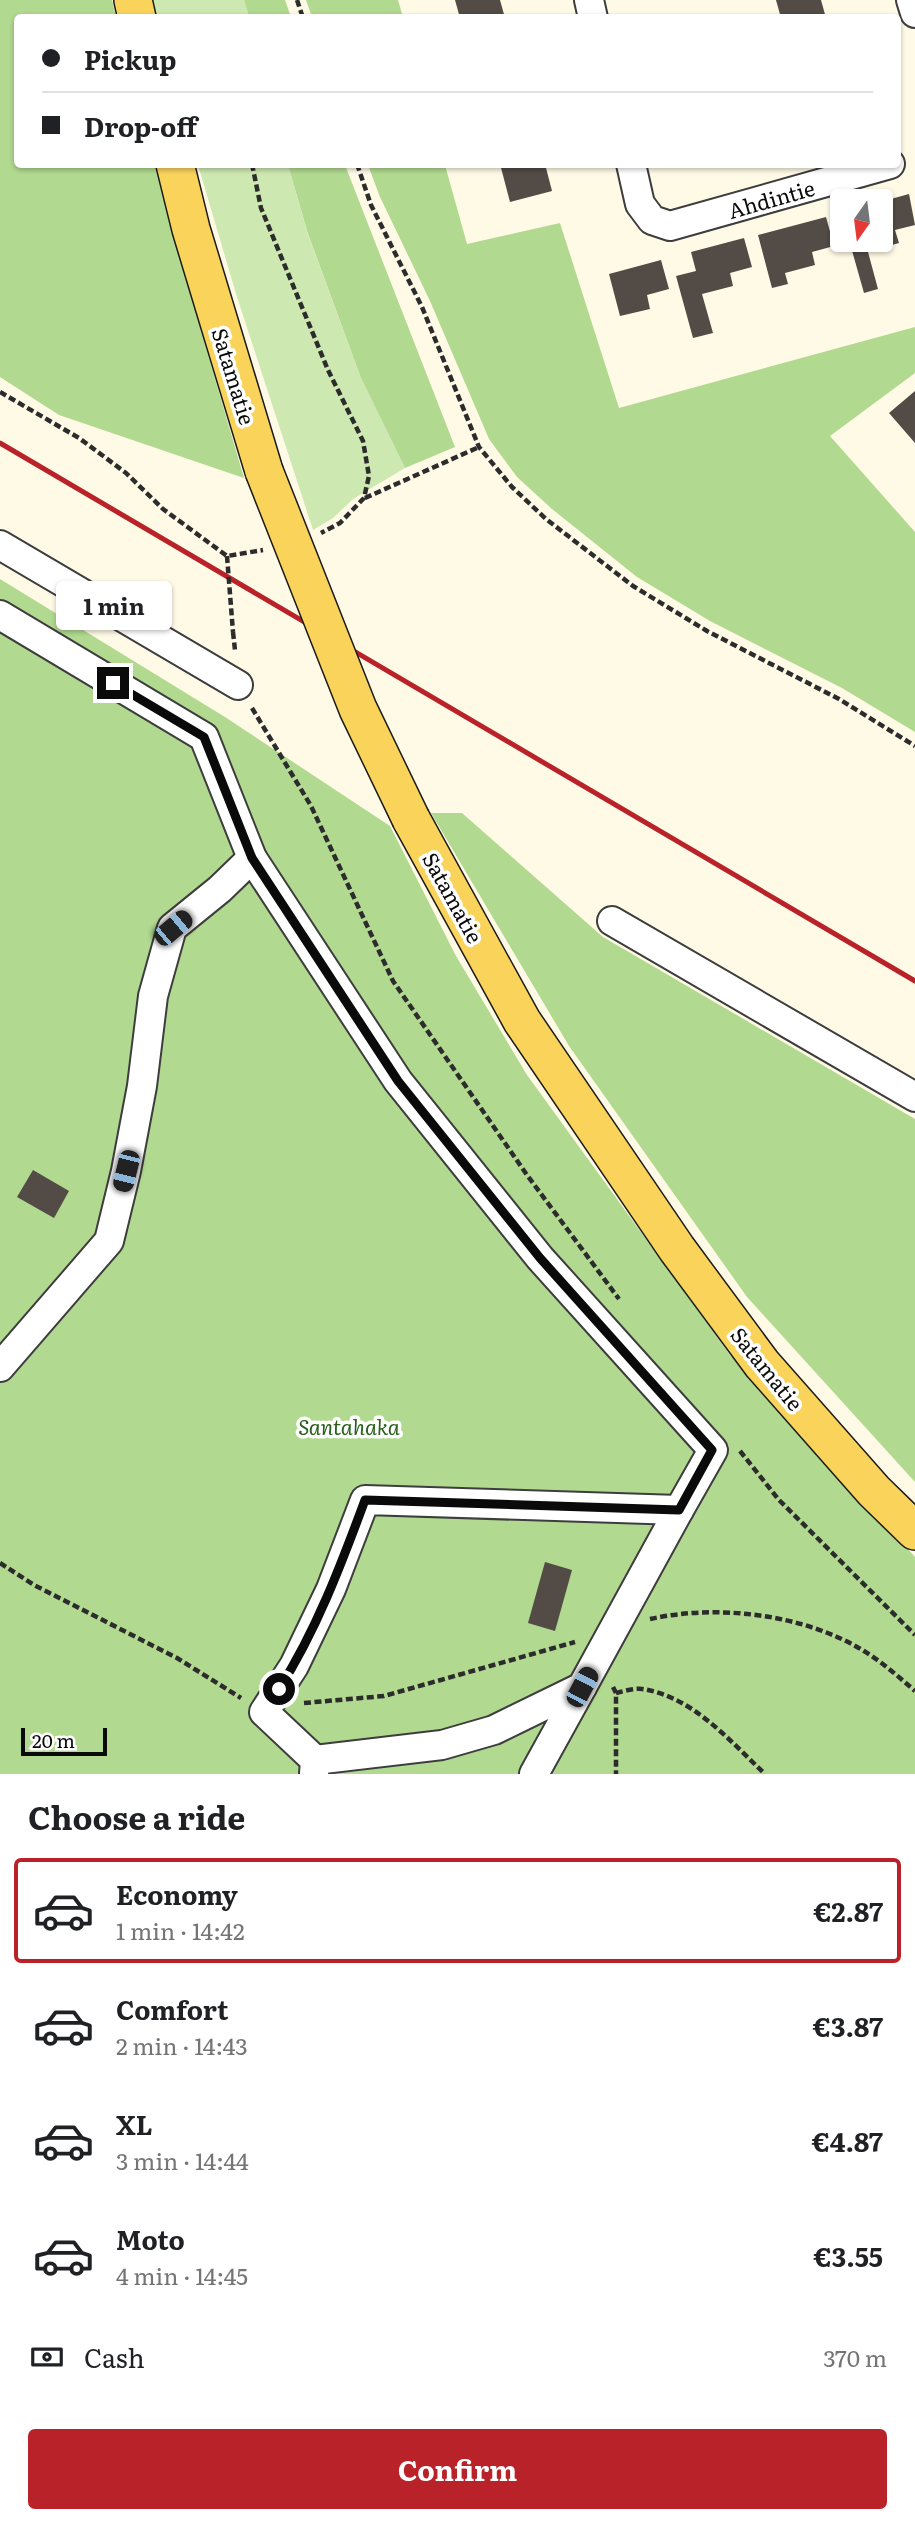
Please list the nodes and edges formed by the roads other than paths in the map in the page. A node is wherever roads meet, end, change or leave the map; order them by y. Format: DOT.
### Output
graph roads {
  1 [pos="911,0"];
  2 [pos="915,13"];
  3 [pos="176,168"];
  4 [pos="632,168"];
  5 [pos="876,168"];
  6 [pos="0,545"];
  7 [pos="0,615"];
  8 [pos="238,685"];
  9 [pos="252,858"];
  10 [pos="612,921"];
  11 [pos="915,1097"];
  12 [pos="0,1367"];
  13 [pos="679,1510"];
  14 [pos="915,1531"];
  15 [pos="582,1687"];
  16 [pos="314,1767"];
  17 [pos="534,1774"];
  1 -- 2 [label="street"];
  3 -- 14 [label="main road, Satamatie, bridge"];
  4 -- 5 [label="street, Ahdintie"];
  6 -- 8 [label="street"];
  7 -- 9 [label="street"];
  9 -- 12 [label="street"];
  9 -- 13 [label="street"];
  10 -- 11 [label="street"];
  13 -- 15 [label="street"];
  13 -- 16 [label="street"];
  15 -- 16 [label="street"];
  15 -- 17 [label="street"];
}
